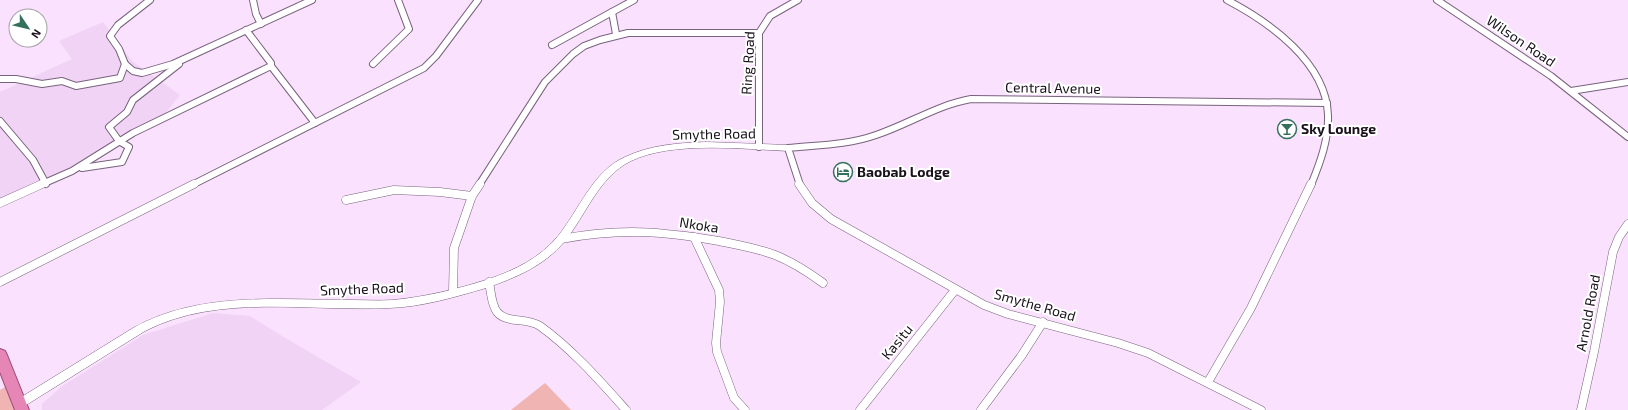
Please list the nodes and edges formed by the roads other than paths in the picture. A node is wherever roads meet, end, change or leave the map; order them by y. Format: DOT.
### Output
graph roads {
  1 [pos="150,0"];
  2 [pos="253,0"];
  3 [pos="312,0"];
  4 [pos="398,0"];
  5 [pos="478,0"];
  6 [pos="634,0"];
  7 [pos="798,0"];
  8 [pos="1227,0"];
  9 [pos="1437,0"];
  10 [pos="612,12"];
  11 [pos="261,24"];
  12 [pos="246,30"];
  13 [pos="759,33"];
  14 [pos="616,34"];
  15 [pos="552,45"];
  16 [pos="185,59"];
  17 [pos="125,64"];
  18 [pos="373,64"];
  19 [pos="271,66"];
  20 [pos="0,79"];
  21 [pos="1628,82"];
  22 [pos="1570,91"];
  23 [pos="1327,103"];
  24 [pos="0,121"];
  25 [pos="315,123"];
  26 [pos="1628,137"];
  27 [pos="119,141"];
  28 [pos="759,147"];
  29 [pos="788,148"];
  30 [pos="78,169"];
  31 [pos="46,184"];
  32 [pos="472,196"];
  33 [pos="346,200"];
  34 [pos="0,203"];
  35 [pos="1628,224"];
  36 [pos="694,237"];
  37 [pos="561,239"];
  38 [pos="0,282"];
  39 [pos="489,282"];
  40 [pos="823,283"];
  41 [pos="955,290"];
  42 [pos="453,292"];
  43 [pos="1043,322"];
  44 [pos="0,355"];
  45 [pos="1208,382"];
  46 [pos="20,407"];
  47 [pos="626,410"];
  48 [pos="745,410"];
  49 [pos="860,410"];
  50 [pos="981,410"];
  51 [pos="1261,410"];
  52 [pos="1581,410"];
  1 -- 17 [label="street"];
  2 -- 11 [label="street"];
  3 -- 11 [label="street"];
  4 -- 18 [label="street"];
  5 -- 25 [label="street"];
  6 -- 10 [label="street"];
  7 -- 13 [label="street, Ring Road"];
  8 -- 23 [label="street"];
  9 -- 22 [label="street, Wilson Road"];
  10 -- 14 [label="street"];
  10 -- 15 [label="street"];
  11 -- 12 [label="street"];
  12 -- 16 [label="street"];
  12 -- 19 [label="street"];
  13 -- 14 [label="street"];
  13 -- 28 [label="street, Ring Road"];
  14 -- 32 [label="street"];
  16 -- 17 [label="street"];
  16 -- 27 [label="street"];
  17 -- 20 [label="street"];
  19 -- 25 [label="street"];
  19 -- 27 [label="street"];
  21 -- 22 [label="street"];
  22 -- 26 [label="street"];
  23 -- 29 [label="street, Central Avenue"];
  23 -- 45 [label="street"];
  24 -- 31 [label="street"];
  25 -- 38 [label="street"];
  27 -- 30 [label="street"];
  27 -- 30 [label="street"];
  28 -- 29 [label="street, Smythe Road"];
  28 -- 37 [label="street, Smythe Road"];
  29 -- 41 [label="street, Smythe Road"];
  30 -- 31 [label="street"];
  31 -- 34 [label="street"];
  32 -- 33 [label="street"];
  32 -- 42 [label="street"];
  35 -- 52 [label="street, Arnold Road"];
  36 -- 37 [label="street, Nkoka"];
  36 -- 40 [label="street, Nkoka"];
  36 -- 48 [label="street"];
  37 -- 39 [label="street, Smythe Road"];
  39 -- 42 [label="street, Smythe Road"];
  39 -- 47 [label="street"];
  41 -- 43 [label="street, Smythe Road"];
  41 -- 49 [label="street, Kasitu"];
  42 -- 46 [label="street, Smythe Road"];
  43 -- 45 [label="street, Smythe Road"];
  43 -- 50 [label="street"];
  44 -- 46 [label="highway"];
  45 -- 51 [label="street, Smythe Road"];
}
